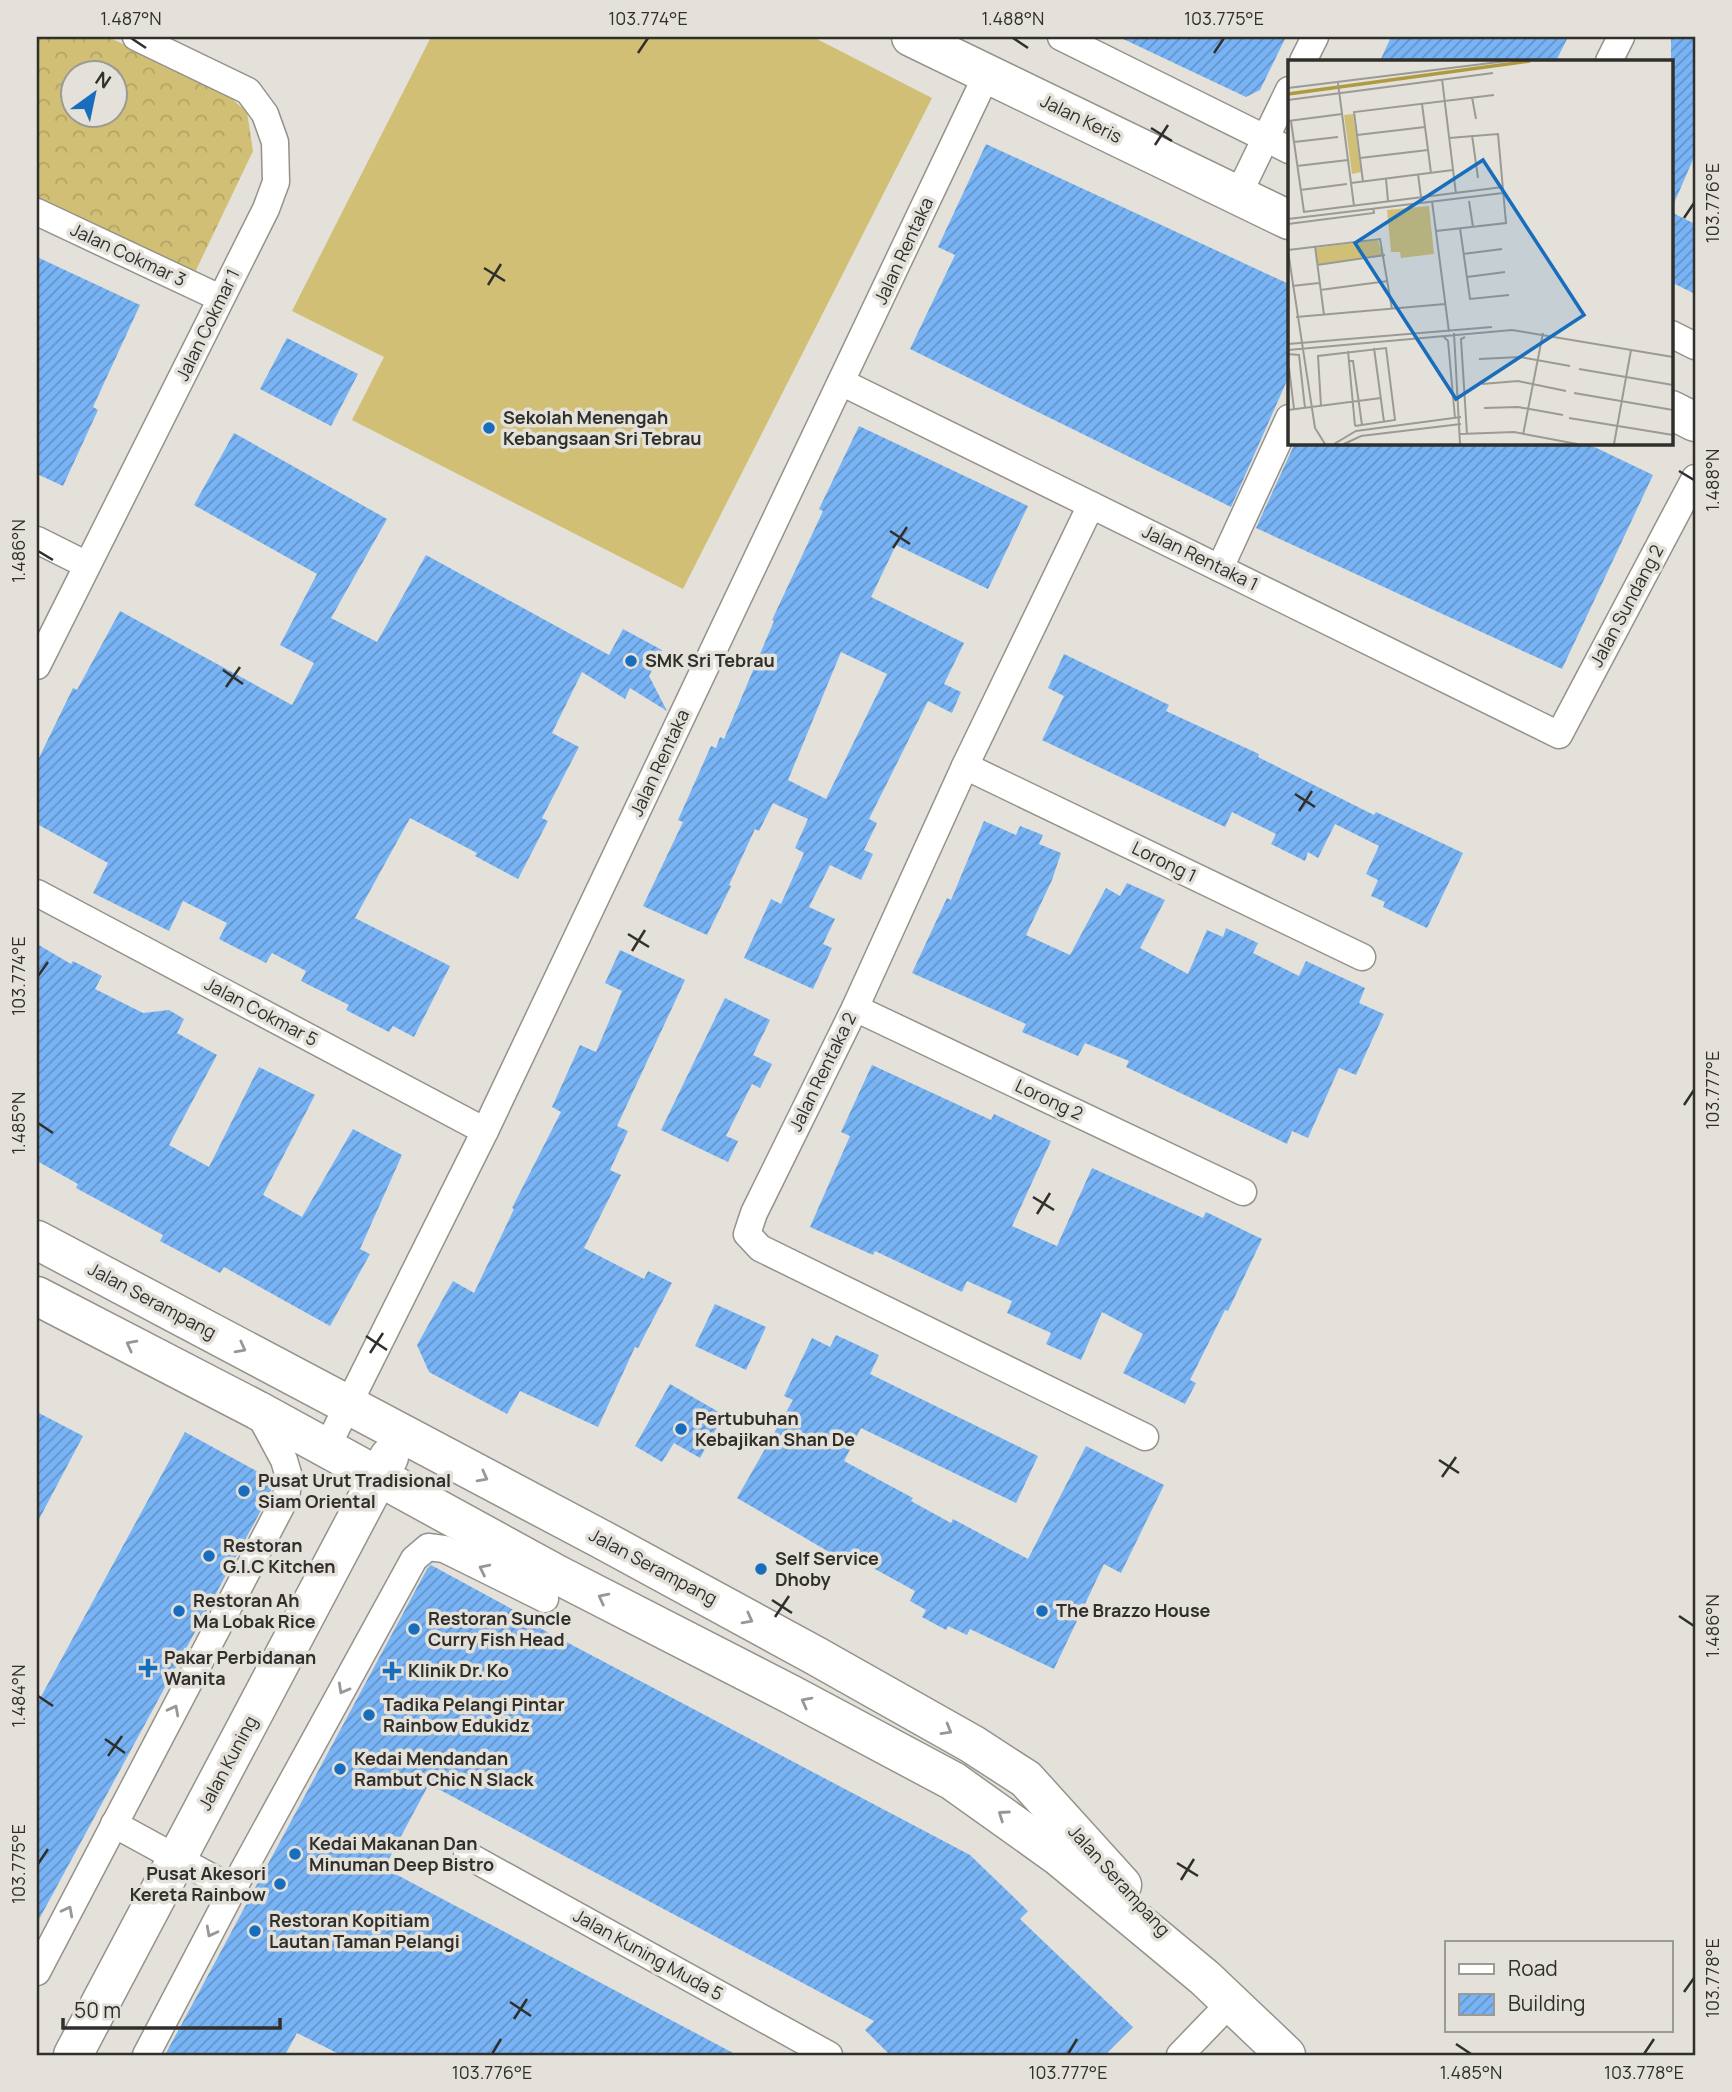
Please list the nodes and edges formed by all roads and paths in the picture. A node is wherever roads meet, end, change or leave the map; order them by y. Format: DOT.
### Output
graph roads {
  1 [pos="136,37"];
  2 [pos="911,37"];
  3 [pos="1061,37"];
  4 [pos="1315,37"];
  5 [pos="1621,37"];
  6 [pos="1304,60"];
  7 [pos="1610,60"];
  8 [pos="987,74"];
  9 [pos="1288,95"];
  10 [pos="1278,144"];
  11 [pos="1238,195"];
  12 [pos="37,212"];
  13 [pos="1288,220"];
  14 [pos="220,298"];
  15 [pos="1672,334"];
  16 [pos="1695,346"];
  17 [pos="841,382"];
  18 [pos="1672,410"];
  19 [pos="1288,420"];
  20 [pos="1695,422"];
  21 [pos="1695,478"];
  22 [pos="1091,505"];
  23 [pos="37,540"];
  24 [pos="87,565"];
  25 [pos="1220,568"];
  26 [pos="37,666"];
  27 [pos="1559,734"];
  28 [pos="965,766"];
  29 [pos="37,892"];
  30 [pos="1362,957"];
  31 [pos="855,1008"];
  32 [pos="485,1131"];
  33 [pos="1243,1192"];
  34 [pos="37,1240"];
  35 [pos="37,1296"];
  36 [pos="348,1405"];
  37 [pos="257,1410"];
  38 [pos="401,1433"];
  39 [pos="1145,1437"];
  40 [pos="326,1449"];
  41 [pos="379,1478"];
  42 [pos="545,1599"];
  43 [pos="114,1824"];
  44 [pos="467,1855"];
  45 [pos="178,1858"];
  46 [pos="233,1889"];
  47 [pos="37,1972"];
  48 [pos="1218,1990"];
  49 [pos="74,2055"];
  50 [pos="146,2055"];
  51 [pos="829,2055"];
  52 [pos="1180,2055"];
  53 [pos="1286,2055"];
  1 -- 14 [label="street, Jalan Cokmar 1"];
  2 -- 8 [label="main road, Jalan Keris"];
  3 -- 10 [label="street"];
  4 -- 6 [label="street"];
  5 -- 7 [label="street"];
  8 -- 11 [label="main road, Jalan Keris"];
  8 -- 17 [label="street, Jalan Rentaka"];
  9 -- 10 [label="street"];
  10 -- 11 [label="street"];
  11 -- 13 [label="main road, Jalan Keris"];
  12 -- 14 [label="street, Jalan Cokmar 3"];
  14 -- 24 [label="street, Jalan Cokmar 1"];
  15 -- 16 [label="street"];
  17 -- 22 [label="street, Jalan Rentaka 1"];
  17 -- 32 [label="street, Jalan Rentaka"];
  18 -- 20 [label="main road"];
  19 -- 25 [label="street"];
  21 -- 27 [label="street, Jalan Sundang 2"];
  22 -- 25 [label="street, Jalan Rentaka 1"];
  22 -- 28 [label="street, Jalan Rentaka 2"];
  23 -- 24 [label="street"];
  24 -- 26 [label="street, Jalan Cokmar 1"];
  25 -- 27 [label="street, Jalan Rentaka 1"];
  28 -- 30 [label="street, Lorong 1"];
  28 -- 31 [label="street, Jalan Rentaka 2"];
  29 -- 32 [label="street, Jalan Cokmar 5"];
  31 -- 33 [label="street, Lorong 2"];
  31 -- 39 [label="street, Jalan Rentaka 2"];
  32 -- 36 [label="street, Jalan Rentaka"];
  34 -- 36 [label="main road, Jalan Serampang, one-way"];
  37 -- 35 [label="main road, Jalan Serampang, one-way"];
  36 -- 38 [label="main road, Jalan Serampang"];
  36 -- 40 [label="street, Jalan Rentaka"];
  37 -- 40 [label="main road, Jalan Serampang"];
  43 -- 37 [label="street, one-way"];
  38 -- 41 [label="main road, Jalan Kuning"];
  38 -- 48 [label="main road, Jalan Serampang, one-way"];
  40 -- 41 [label="main road, Jalan Serampang"];
  41 -- 45 [label="main road, Jalan Kuning"];
  48 -- 41 [label="main road, Jalan Serampang, one-way"];
  42 -- 46 [label="street, one-way"];
  43 -- 45 [label="street"];
  47 -- 43 [label="street, one-way"];
  44 -- 51 [label="street, Jalan Kuning Muda 5"];
  45 -- 46 [label="street"];
  45 -- 49 [label="main road, Jalan Kuning"];
  46 -- 50 [label="street, one-way"];
  48 -- 52 [label="street"];
  48 -- 53 [label="main road, Jalan Serampang"];
}
